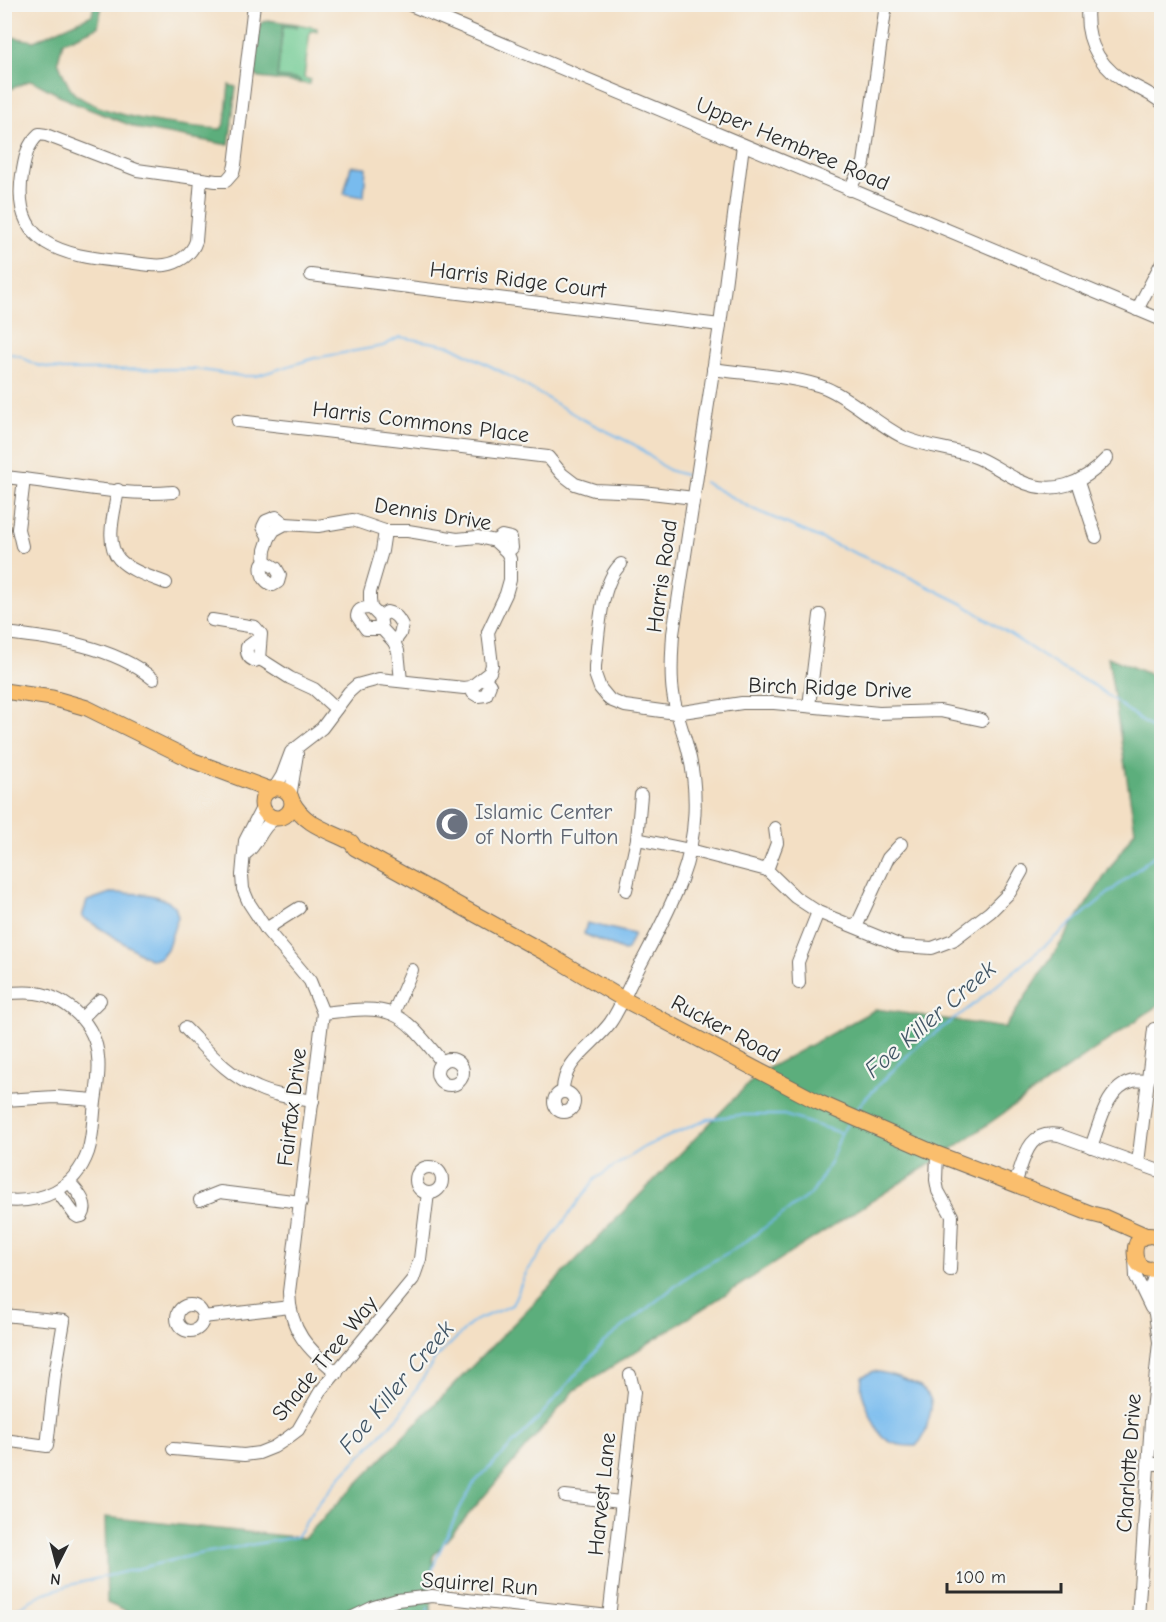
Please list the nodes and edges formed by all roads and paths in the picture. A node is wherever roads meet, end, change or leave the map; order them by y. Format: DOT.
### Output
graph roads {
  1 [pos="254,4"];
  2 [pos="408,4"];
  3 [pos="886,4"];
  4 [pos="1088,4"];
  5 [pos="1161,103"];
  6 [pos="743,145"];
  7 [pos="201,179"];
  8 [pos="849,190"];
  9 [pos="1161,262"];
  10 [pos="311,275"];
  11 [pos="1137,310"];
  12 [pos="1161,320"];
  13 [pos="720,325"];
  14 [pos="713,369"];
  15 [pos="238,421"];
  16 [pos="1107,458"];
  17 [pos="4,477"];
  18 [pos="24,479"];
  19 [pos="1078,482"];
  20 [pos="118,490"];
  21 [pos="173,492"];
  22 [pos="694,498"];
  23 [pos="385,531"];
  24 [pos="1096,537"];
  25 [pos="21,546"];
  26 [pos="264,562"];
  27 [pos="621,564"];
  28 [pos="166,583"];
  29 [pos="371,608"];
  30 [pos="820,615"];
  31 [pos="212,620"];
  32 [pos="381,623"];
  33 [pos="4,633"];
  34 [pos="394,642"];
  35 [pos="153,678"];
  36 [pos="401,681"];
  37 [pos="4,691"];
  38 [pos="810,706"];
  39 [pos="336,709"];
  40 [pos="676,713"];
  41 [pos="982,720"];
  42 [pos="300,744"];
  43 [pos="641,795"];
  44 [pos="268,797"];
  45 [pos="291,799"];
  46 [pos="278,818"];
  47 [pos="775,828"];
  48 [pos="637,839"];
  49 [pos="901,844"];
  50 [pos="355,848"];
  51 [pos="690,850"];
  52 [pos="245,854"];
  53 [pos="767,870"];
  54 [pos="1022,871"];
  55 [pos="626,890"];
  56 [pos="299,908"];
  57 [pos="818,912"];
  58 [pos="856,927"];
  59 [pos="266,929"];
  60 [pos="412,970"];
  61 [pos="799,983"];
  62 [pos="4,993"];
  63 [pos="100,999"];
  64 [pos="623,999"];
  65 [pos="323,1013"];
  66 [pos="393,1014"];
  67 [pos="82,1018"];
  68 [pos="185,1028"];
  69 [pos="1154,1029"];
  70 [pos="442,1062"];
  71 [pos="1148,1081"];
  72 [pos="563,1092"];
  73 [pos="95,1100"];
  74 [pos="4,1101"];
  75 [pos="313,1101"];
  76 [pos="1091,1147"];
  77 [pos="937,1154"];
  78 [pos="1137,1163"];
  79 [pos="1161,1172"];
  80 [pos="69,1182"];
  81 [pos="1015,1184"];
  82 [pos="57,1191"];
  83 [pos="428,1193"];
  84 [pos="4,1200"];
  85 [pos="200,1200"];
  86 [pos="301,1202"];
  87 [pos="1092,1214"];
  88 [pos="1154,1238"];
  89 [pos="1134,1255"];
  90 [pos="1160,1266"];
  91 [pos="950,1270"];
  92 [pos="290,1307"];
  93 [pos="1153,1311"];
  94 [pos="4,1316"];
  95 [pos="203,1317"];
  96 [pos="337,1373"];
  97 [pos="630,1375"];
  98 [pos="4,1440"];
  99 [pos="173,1449"];
  100 [pos="1148,1464"];
  101 [pos="1161,1464"];
  102 [pos="565,1496"];
  103 [pos="621,1502"];
  104 [pos="351,1617"];
  105 [pos="609,1617"];
  106 [pos="1138,1617"];
  1 -- 7 [label="street"];
  2 -- 6 [label="street, Upper Hembree Road"];
  3 -- 8 [label="street"];
  4 -- 5 [label="street"];
  6 -- 8 [label="street, Upper Hembree Road"];
  6 -- 13 [label="street, Harris Road"];
  7 -- 7 [label="street"];
  8 -- 11 [label="street, Upper Hembree Road"];
  9 -- 11 [label="street"];
  10 -- 13 [label="street, Harris Ridge Court"];
  11 -- 12 [label="street, Upper Hembree Road"];
  13 -- 14 [label="street, Harris Road"];
  14 -- 19 [label="street"];
  14 -- 22 [label="street, Harris Road"];
  15 -- 22 [label="street, Harris Commons Place"];
  16 -- 19 [label="street"];
  17 -- 18 [label="street"];
  18 -- 20 [label="street"];
  18 -- 25 [label="street"];
  19 -- 24 [label="street"];
  20 -- 21 [label="street"];
  20 -- 28 [label="street"];
  22 -- 40 [label="street, Harris Road"];
  23 -- 26 [label="street, Dennis Drive"];
  23 -- 29 [label="street"];
  23 -- 36 [label="street, Dennis Drive"];
  27 -- 40 [label="street, Birch Ridge Drive"];
  29 -- 32 [label="street"];
  29 -- 32 [label="street"];
  30 -- 38 [label="street"];
  31 -- 39 [label="street"];
  32 -- 34 [label="street"];
  32 -- 34 [label="street"];
  33 -- 35 [label="street"];
  34 -- 36 [label="street"];
  36 -- 39 [label="street"];
  37 -- 44 [label="main road"];
  38 -- 40 [label="street, Birch Ridge Drive"];
  38 -- 41 [label="street, Birch Ridge Drive"];
  39 -- 42 [label="street"];
  40 -- 51 [label="street, Harris Road"];
  42 -- 44 [label="street, Fairfax Drive"];
  42 -- 45 [label="street"];
  43 -- 48 [label="street"];
  44 -- 45 [label="main road"];
  44 -- 46 [label="main road"];
  44 -- 52 [label="street, Fairfax Drive"];
  45 -- 46 [label="main road"];
  45 -- 50 [label="main road, Rucker Road"];
  46 -- 50 [label="main road, Rucker Road"];
  46 -- 52 [label="street"];
  47 -- 53 [label="street"];
  48 -- 51 [label="street"];
  48 -- 55 [label="street"];
  49 -- 58 [label="street"];
  50 -- 64 [label="main road, Rucker Road"];
  51 -- 53 [label="street"];
  51 -- 64 [label="street, Harris Road"];
  52 -- 59 [label="street, Fairfax Drive"];
  53 -- 57 [label="street"];
  54 -- 58 [label="street"];
  56 -- 59 [label="street"];
  57 -- 58 [label="street"];
  57 -- 61 [label="street"];
  59 -- 65 [label="street, Fairfax Drive"];
  60 -- 66 [label="street"];
  62 -- 67 [label="street"];
  63 -- 67 [label="street"];
  64 -- 72 [label="street, Harris Road"];
  64 -- 77 [label="main road, Rucker Road"];
  65 -- 66 [label="street"];
  65 -- 75 [label="street, Fairfax Drive"];
  66 -- 70 [label="street"];
  67 -- 73 [label="street"];
  68 -- 75 [label="street"];
  69 -- 71 [label="street"];
  71 -- 76 [label="street"];
  71 -- 78 [label="street"];
  73 -- 74 [label="street"];
  73 -- 80 [label="street"];
  75 -- 86 [label="street, Fairfax Drive"];
  76 -- 78 [label="street"];
  76 -- 81 [label="street"];
  77 -- 81 [label="main road, Rucker Road"];
  77 -- 91 [label="street"];
  78 -- 79 [label="street"];
  80 -- 82 [label="street"];
  80 -- 82 [label="street"];
  81 -- 87 [label="main road, Rucker Road"];
  82 -- 84 [label="street"];
  83 -- 96 [label="street, Shade Tree Way"];
  85 -- 86 [label="street"];
  86 -- 92 [label="street, Fairfax Drive"];
  87 -- 88 [label="main road, Rucker Road"];
  87 -- 89 [label="main road, Rucker Road"];
  88 -- 89 [label="main road"];
  89 -- 90 [label="main road"];
  89 -- 93 [label="street, Charlotte Drive"];
  90 -- 93 [label="street, Charlotte Drive"];
  92 -- 95 [label="street"];
  92 -- 96 [label="street, Fairfax Drive"];
  93 -- 100 [label="street, Charlotte Drive"];
  94 -- 98 [label="street"];
  96 -- 99 [label="street, Shade Tree Way"];
  97 -- 103 [label="street, Harvest Lane"];
  100 -- 101 [label="street"];
  100 -- 106 [label="street, Charlotte Drive"];
  102 -- 103 [label="street"];
  103 -- 105 [label="street, Harvest Lane"];
  104 -- 105 [label="street, Squirrel Run"];
}
